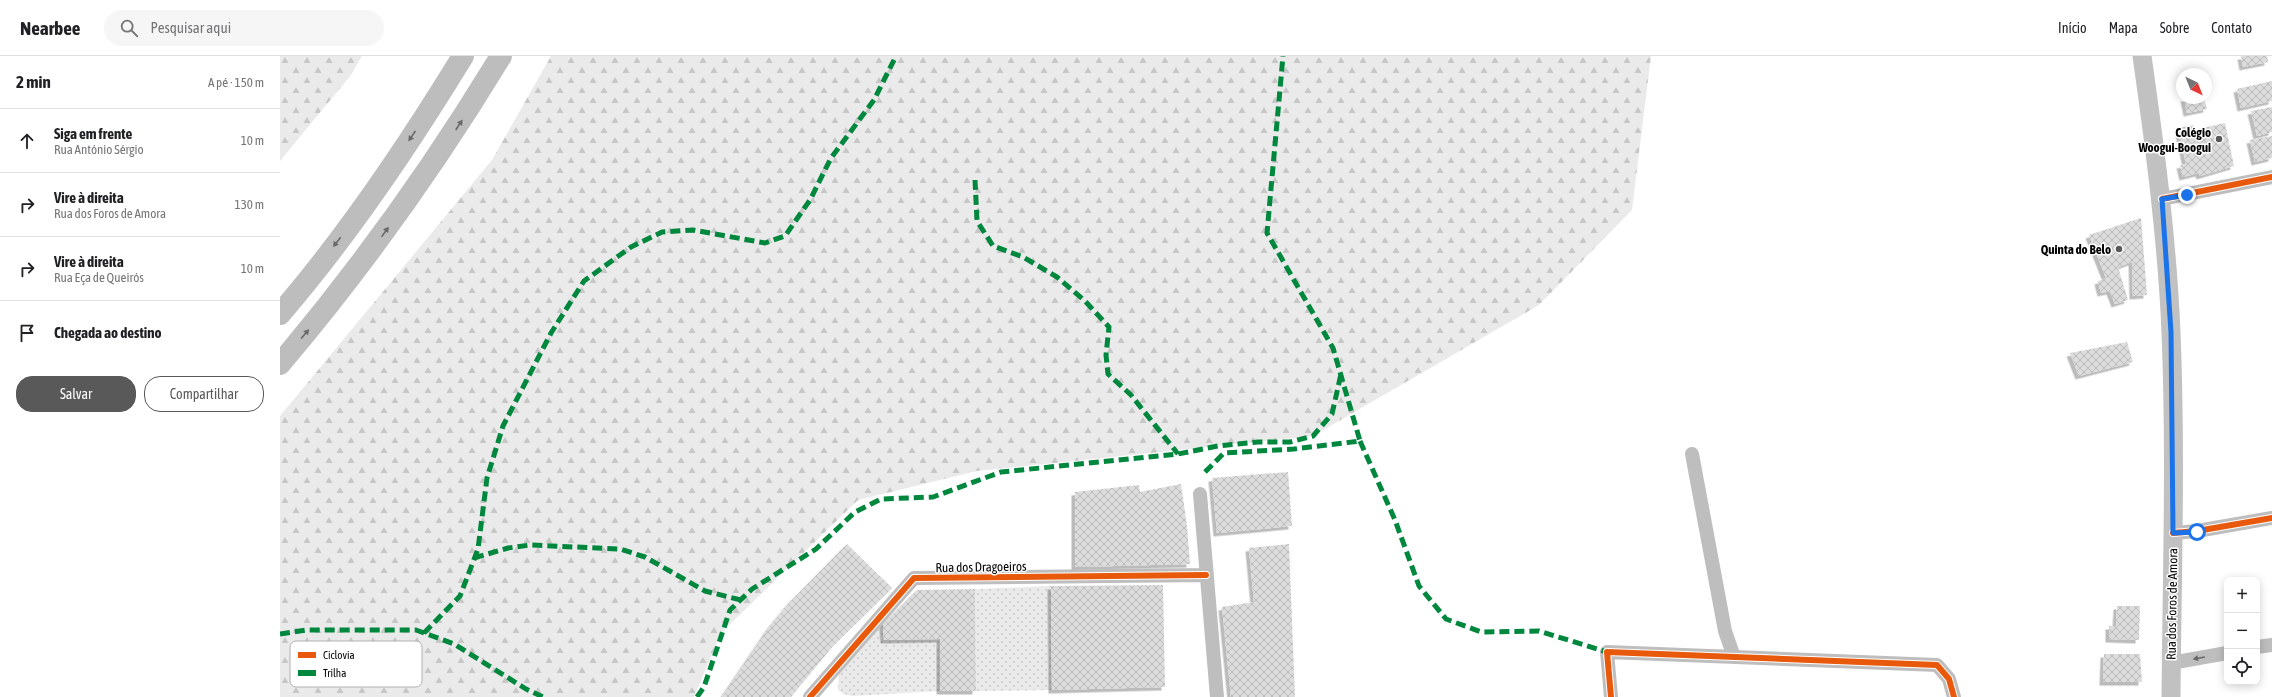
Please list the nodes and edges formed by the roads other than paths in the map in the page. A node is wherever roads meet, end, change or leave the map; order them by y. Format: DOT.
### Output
graph roads {
  1 [pos="463,56"];
  2 [pos="501,56"];
  3 [pos="2142,56"];
  4 [pos="2272,177"];
  5 [pos="2162,199"];
  6 [pos="280,314"];
  7 [pos="280,364"];
  8 [pos="1692,454"];
  9 [pos="1200,494"];
  10 [pos="2272,518"];
  11 [pos="2173,533"];
  12 [pos="1206,575"];
  13 [pos="2272,645"];
  14 [pos="2260,647"];
  15 [pos="2224,654"];
  16 [pos="1734,657"];
  17 [pos="2171,663"];
  18 [pos="810,697"];
  19 [pos="1217,697"];
  20 [pos="1611,697"];
  21 [pos="1954,697"];
  22 [pos="2171,697"];
  1 -- 6 [label="highway, one-way"];
  7 -- 2 [label="highway, one-way"];
  3 -- 5 [label="main road, Rua dos Foros de Amora"];
  4 -- 5 [label="street"];
  5 -- 11 [label="main road, Rua dos Foros de Amora"];
  8 -- 16 [label="street"];
  9 -- 12 [label="street"];
  10 -- 11 [label="street"];
  11 -- 17 [label="main road, Rua dos Foros de Amora"];
  12 -- 18 [label="street, Rua dos Dragoeiros"];
  12 -- 19 [label="street"];
  13 -- 14 [label="street"];
  15 -- 17 [label="street, one-way"];
  16 -- 20 [label="street"];
  16 -- 21 [label="street"];
  17 -- 22 [label="main road, Rua dos Foros de Amora"];
}
